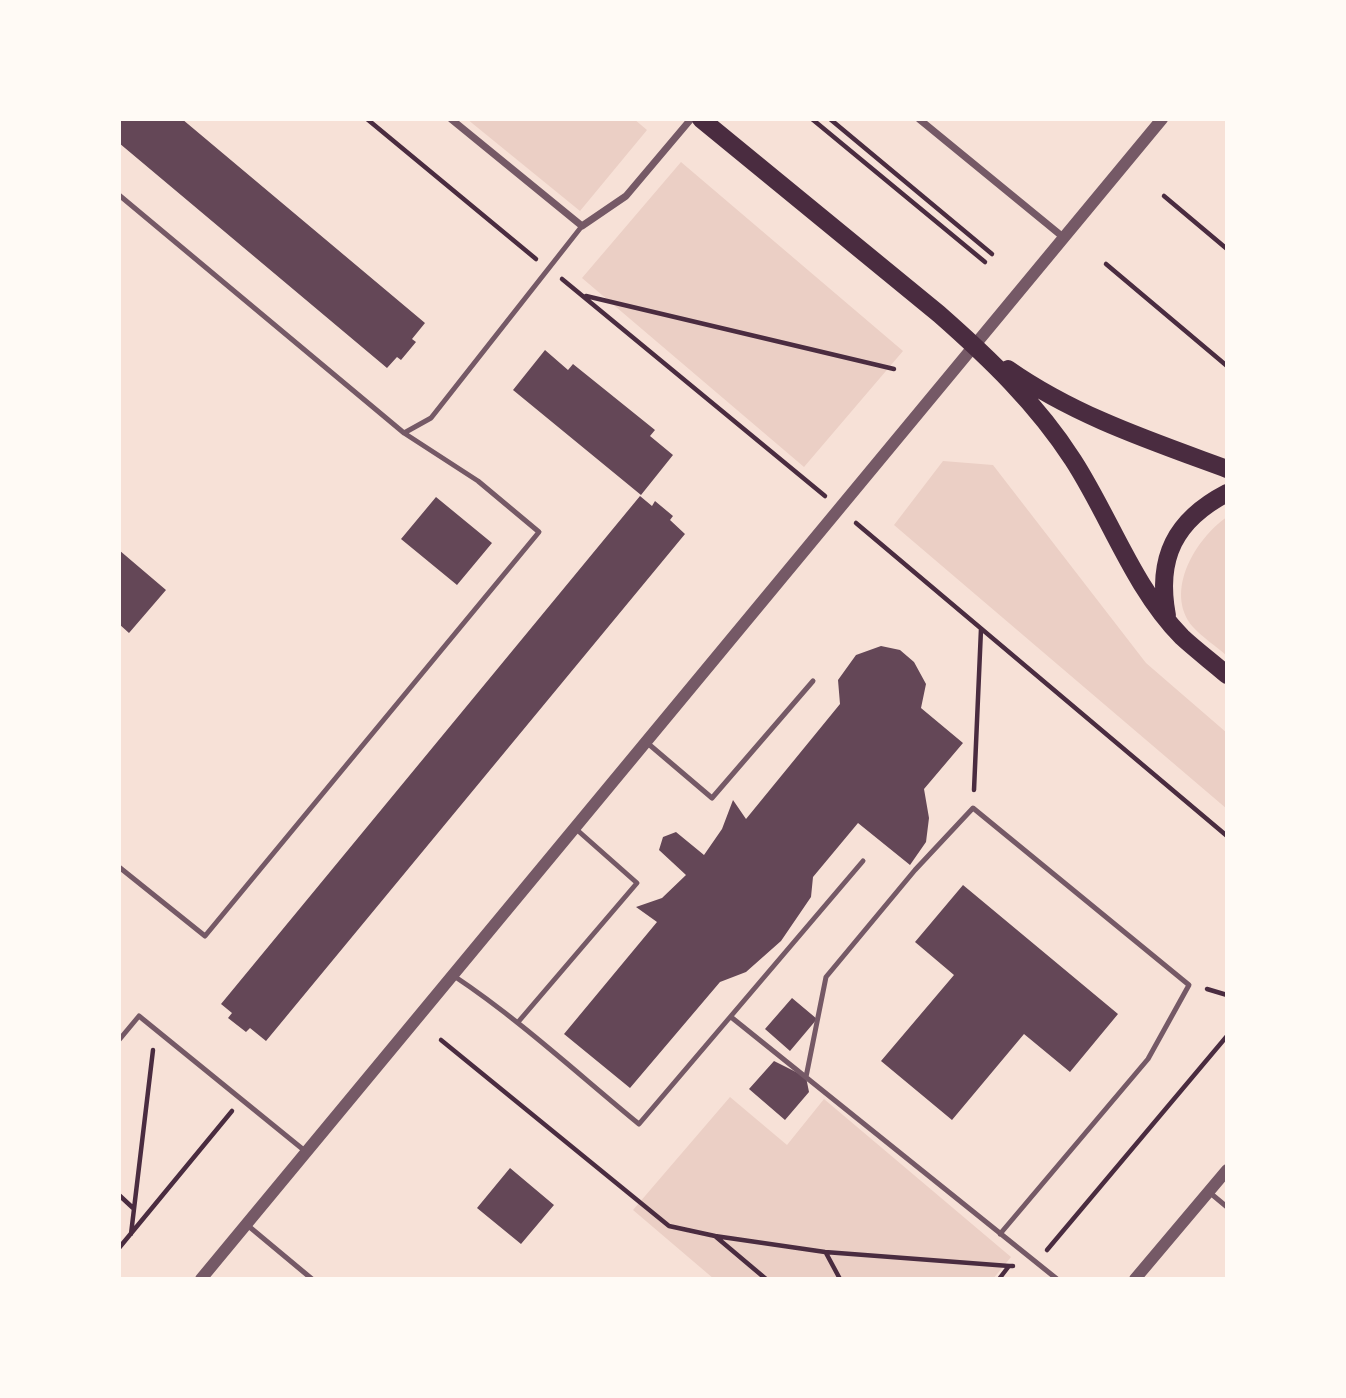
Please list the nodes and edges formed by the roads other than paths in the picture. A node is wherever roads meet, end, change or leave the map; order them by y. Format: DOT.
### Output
graph roads {
  1 [pos="451,119"];
  2 [pos="691,119"];
  3 [pos="701,119"];
  4 [pos="919,119"];
  5 [pos="1162,119"];
  6 [pos="119,195"];
  7 [pos="582,226"];
  8 [pos="1063,237"];
  9 [pos="974,345"];
  10 [pos="404,433"];
  11 [pos="1227,469"];
  12 [pos="1227,493"];
  13 [pos="1168,620"];
  14 [pos="1227,675"];
  15 [pos="813,681"];
  16 [pos="645,741"];
  17 [pos="575,828"];
  18 [pos="863,861"];
  19 [pos="119,867"];
  20 [pos="452,974"];
  21 [pos="731,1017"];
  22 [pos="519,1021"];
  23 [pos="119,1040"];
  24 [pos="806,1077"];
  25 [pos="305,1150"];
  26 [pos="1227,1170"];
  27 [pos="1209,1192"];
  28 [pos="1227,1207"];
  29 [pos="246,1224"];
  30 [pos="1000,1234"];
  31 [pos="201,1279"];
  32 [pos="312,1279"];
  33 [pos="1057,1279"];
  34 [pos="1135,1279"];
  1 -- 7 [label="street"];
  2 -- 7 [label="street"];
  3 -- 9 [label="main road"];
  4 -- 8 [label="street"];
  5 -- 8 [label="street"];
  6 -- 10 [label="lane"];
  7 -- 10 [label="lane"];
  8 -- 9 [label="street"];
  9 -- 11 [label="main road"];
  9 -- 13 [label="main road"];
  9 -- 16 [label="street"];
  10 -- 19 [label="lane"];
  12 -- 13 [label="main road"];
  13 -- 14 [label="main road"];
  15 -- 16 [label="lane"];
  16 -- 17 [label="street"];
  17 -- 20 [label="street"];
  17 -- 22 [label="lane"];
  18 -- 21 [label="lane"];
  20 -- 22 [label="lane"];
  20 -- 25 [label="street"];
  21 -- 22 [label="lane"];
  21 -- 24 [label="lane"];
  23 -- 25 [label="lane"];
  24 -- 30 [label="lane"];
  24 -- 30 [label="lane"];
  25 -- 29 [label="street"];
  26 -- 27 [label="street"];
  27 -- 28 [label="lane"];
  27 -- 34 [label="street"];
  29 -- 31 [label="street"];
  29 -- 32 [label="lane"];
  30 -- 33 [label="lane"];
}
